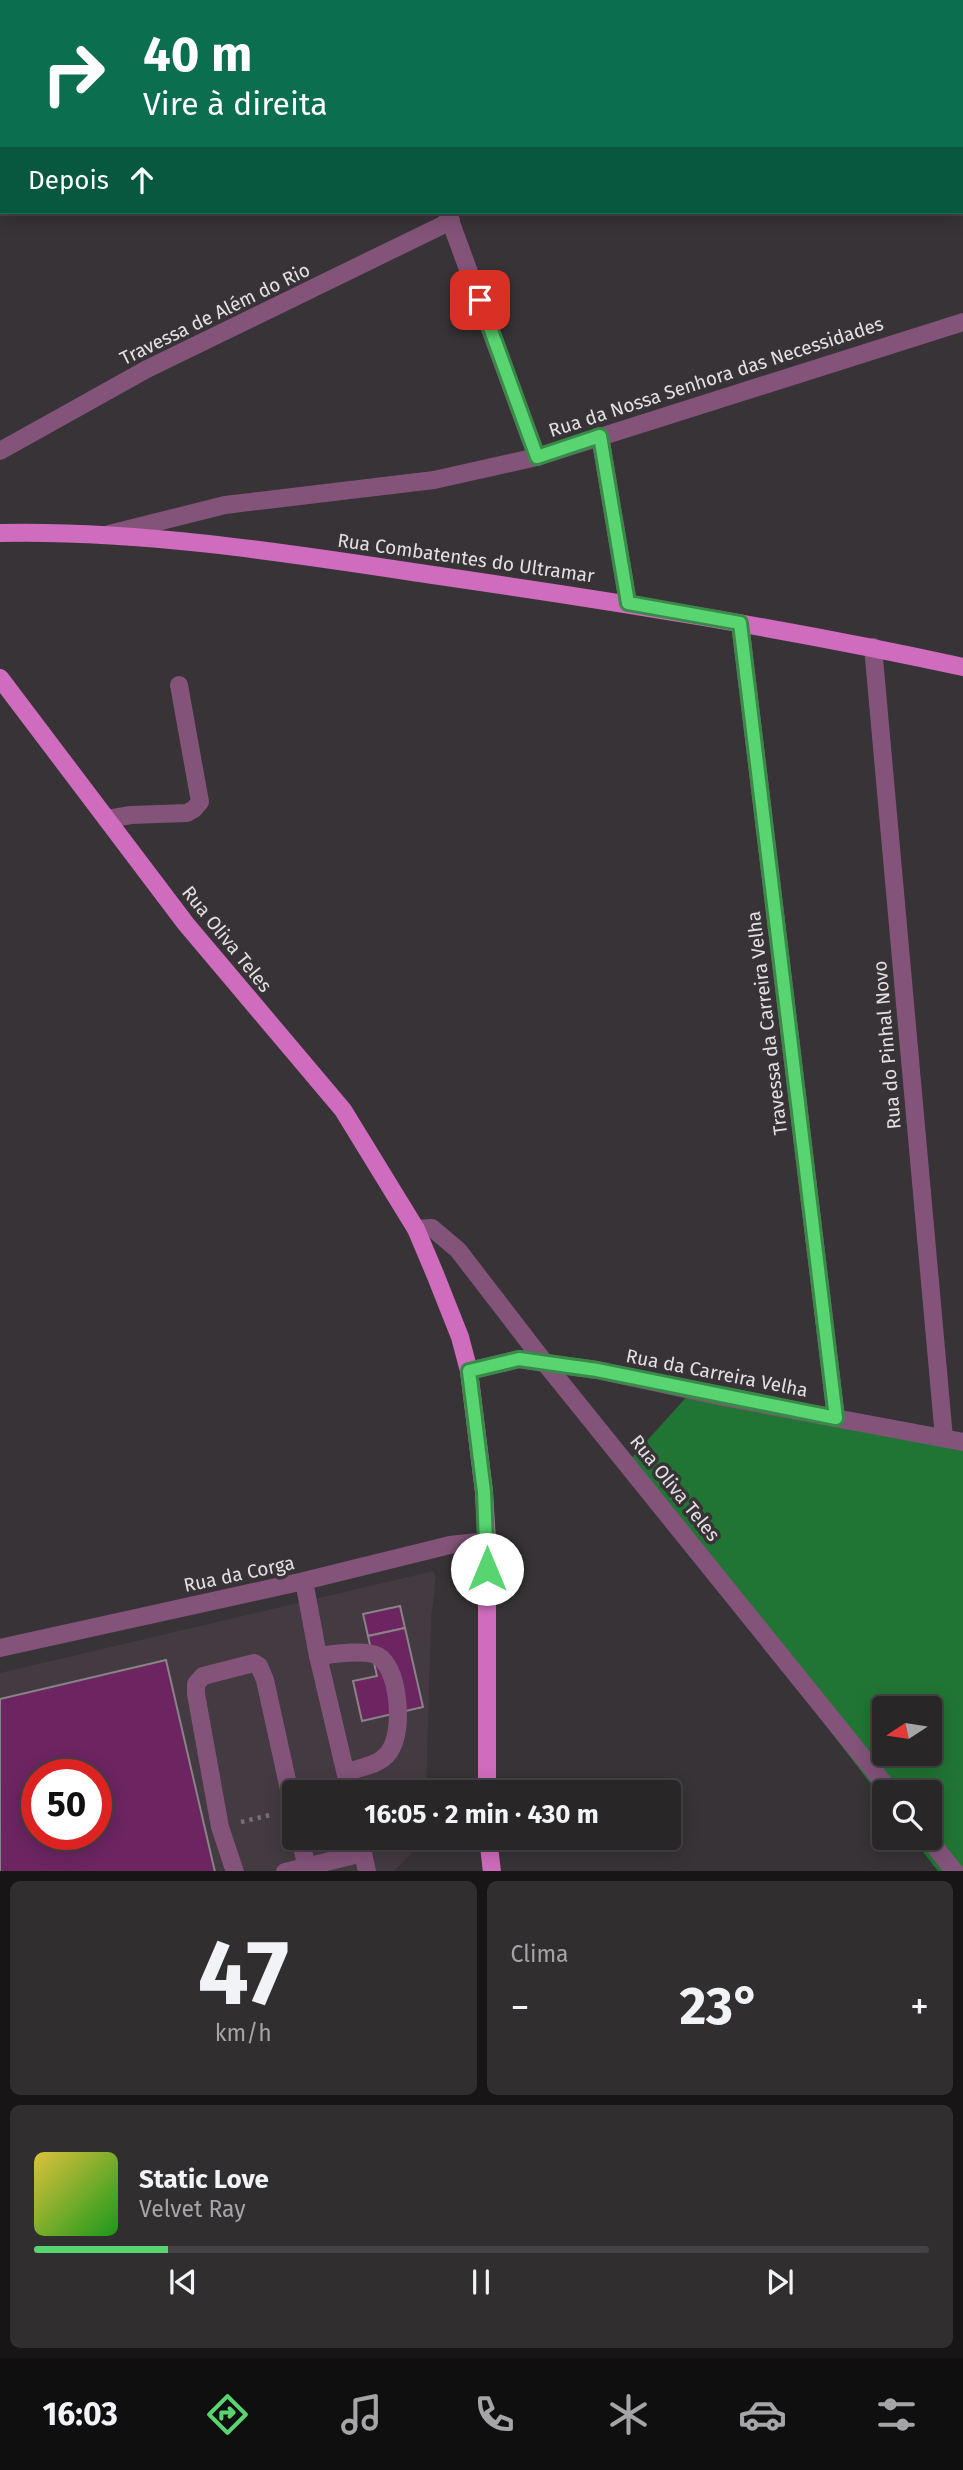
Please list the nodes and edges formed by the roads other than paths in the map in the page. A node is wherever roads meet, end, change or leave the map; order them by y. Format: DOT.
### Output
graph roads {
  1 [pos="449,216"];
  2 [pos="963,322"];
  3 [pos="600,436"];
  4 [pos="0,451"];
  5 [pos="537,457"];
  6 [pos="0,533"];
  7 [pos="109,534"];
  8 [pos="628,603"];
  9 [pos="740,623"];
  10 [pos="873,647"];
  11 [pos="963,667"];
  12 [pos="0,678"];
  13 [pos="180,685"];
  14 [pos="107,820"];
  15 [pos="416,1229"];
  16 [pos="545,1363"];
  17 [pos="469,1371"];
  18 [pos="836,1418"];
  19 [pos="944,1438"];
  20 [pos="963,1441"];
  21 [pos="487,1541"];
  22 [pos="304,1581"];
  23 [pos="0,1648"];
  24 [pos="318,1656"];
  25 [pos="346,1772"];
  26 [pos="287,1780"];
  27 [pos="348,1780"];
  28 [pos="486,1780"];
  29 [pos="881,1780"];
  30 [pos="303,1850"];
  31 [pos="350,1850"];
  32 [pos="363,1850"];
  33 [pos="486,1850"];
  34 [pos="489,1850"];
  35 [pos="938,1850"];
  36 [pos="307,1868"];
  37 [pos="235,1871"];
  38 [pos="285,1871"];
  39 [pos="367,1871"];
  40 [pos="483,1871"];
  41 [pos="492,1871"];
  42 [pos="955,1871"];
  1 -- 4 [label="street, Travessa de Além do Rio"];
  1 -- 5 [label="street"];
  2 -- 3 [label="street, Rua da Nossa Senhora das Necessidades"];
  3 -- 5 [label="street, Rua da Nossa Senhora das Necessidades"];
  3 -- 8 [label="street"];
  5 -- 7 [label="street, Rua da Nossa Senhora das Necessidades"];
  6 -- 7 [label="main road, Rua Combatentes do Ultramar"];
  7 -- 8 [label="main road, Rua Combatentes do Ultramar"];
  8 -- 9 [label="main road, Rua Combatentes do Ultramar"];
  9 -- 10 [label="main road, Rua Combatentes do Ultramar"];
  9 -- 18 [label="street, Travessa da Carreira Velha"];
  10 -- 11 [label="main road, Rua Combatentes do Ultramar"];
  10 -- 19 [label="street, Rua do Pinhal Novo"];
  12 -- 14 [label="main road, Rua Oliva Teles"];
  13 -- 14 [label="street"];
  14 -- 15 [label="main road, Rua Oliva Teles"];
  15 -- 16 [label="street, Rua Oliva Teles"];
  15 -- 17 [label="main road, Rua Oliva Teles"];
  16 -- 17 [label="street, Rua da Carreira Velha"];
  16 -- 18 [label="street, Rua da Carreira Velha"];
  16 -- 29 [label="street, Rua Oliva Teles"];
  17 -- 21 [label="main road, Rua Oliva Teles"];
  18 -- 19 [label="street, Rua da Carreira Velha"];
  19 -- 20 [label="street, Rua da Carreira Velha"];
  21 -- 22 [label="street, Rua da Corga"];
  21 -- 28 [label="main road, Rua Oliva Teles"];
  22 -- 23 [label="street, Rua da Corga"];
  22 -- 24 [label="street"];
  24 -- 25 [label="street"];
  24 -- 25 [label="street"];
  25 -- 27 [label="street"];
  26 -- 37 [label="street"];
  30 -- 36 [label="street"];
  31 -- 36 [label="street"];
  32 -- 39 [label="street"];
  33 -- 40 [label="main road"];
  34 -- 41 [label="main road"];
  35 -- 42 [label="street"];
  36 -- 38 [label="street"];
}
